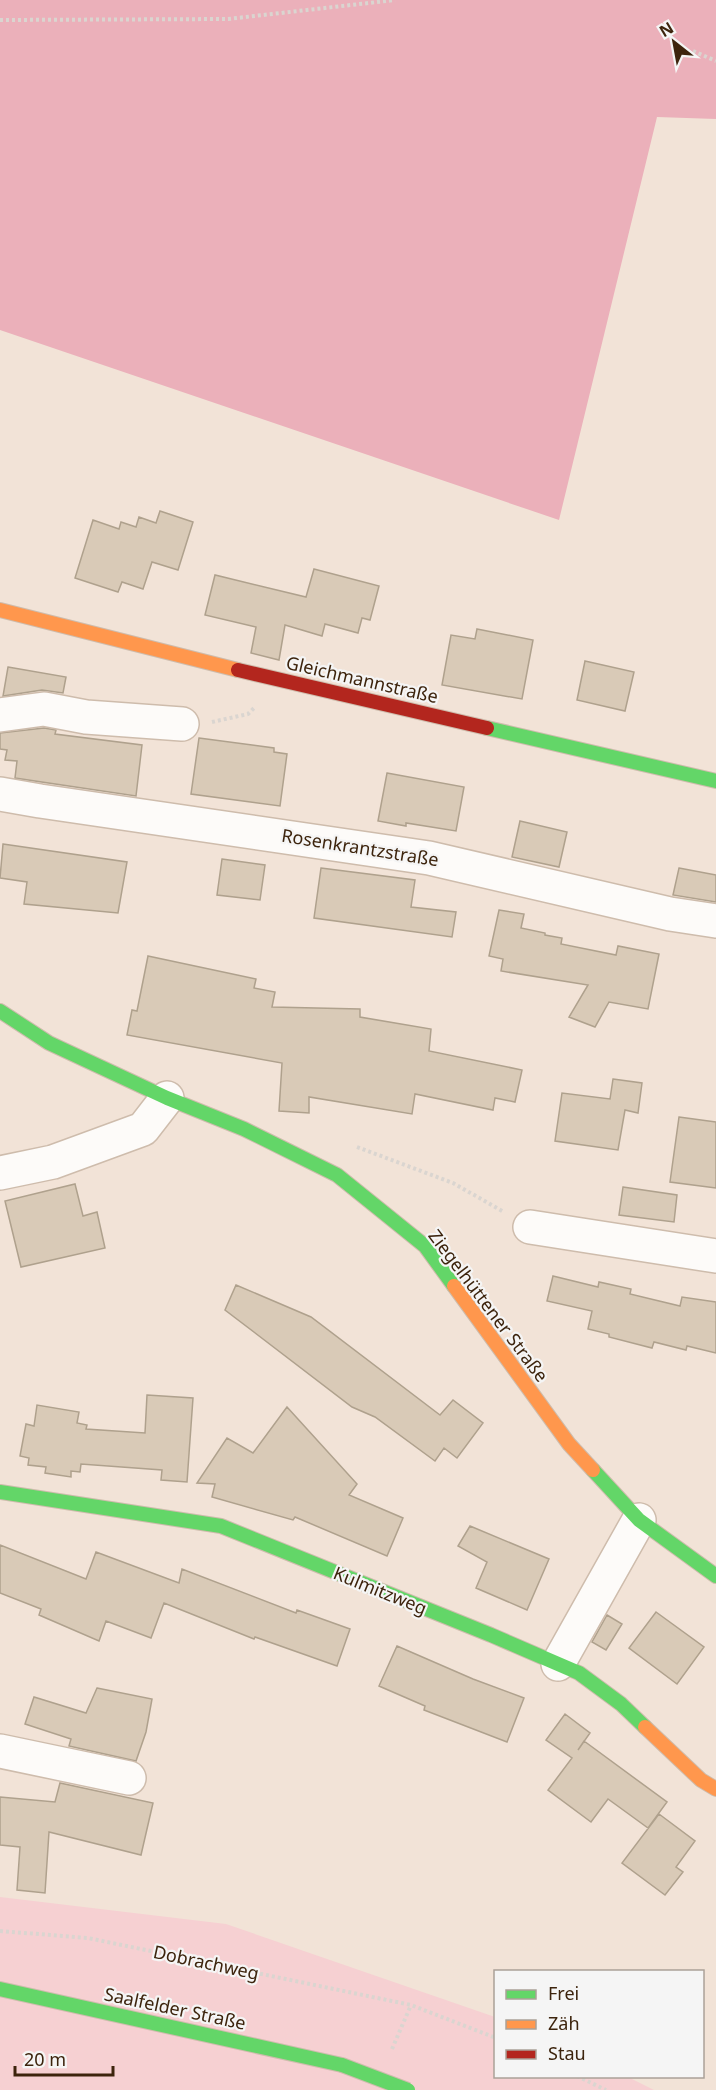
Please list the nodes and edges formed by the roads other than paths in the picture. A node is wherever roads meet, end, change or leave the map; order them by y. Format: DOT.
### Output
graph roads {
  1 [pos="0,610"];
  2 [pos="0,715"];
  3 [pos="182,724"];
  4 [pos="716,781"];
  5 [pos="0,794"];
  6 [pos="716,921"];
  7 [pos="0,1011"];
  8 [pos="167,1098"];
  9 [pos="0,1173"];
  10 [pos="530,1227"];
  11 [pos="716,1256"];
  12 [pos="0,1492"];
  13 [pos="639,1520"];
  14 [pos="716,1576"];
  15 [pos="558,1664"];
  16 [pos="0,1751"];
  17 [pos="129,1778"];
  18 [pos="716,1789"];
  19 [pos="0,1989"];
  20 [pos="408,2090"];
  1 -- 4 [label="street, Gleichmannstraße"];
  2 -- 3 [label="street"];
  5 -- 6 [label="street, Rosenkrantzstraße"];
  7 -- 8 [label="street, Ziegelhüttener Straße"];
  8 -- 9 [label="street"];
  8 -- 13 [label="street, Ziegelhüttener Straße"];
  10 -- 11 [label="street"];
  12 -- 15 [label="street, Kulmitzweg"];
  13 -- 14 [label="street, Ziegelhüttener Straße"];
  13 -- 15 [label="street"];
  15 -- 18 [label="street, Kulmitzweg"];
  16 -- 17 [label="street"];
  19 -- 20 [label="street, Saalfelder Straße, bridge"];
}
